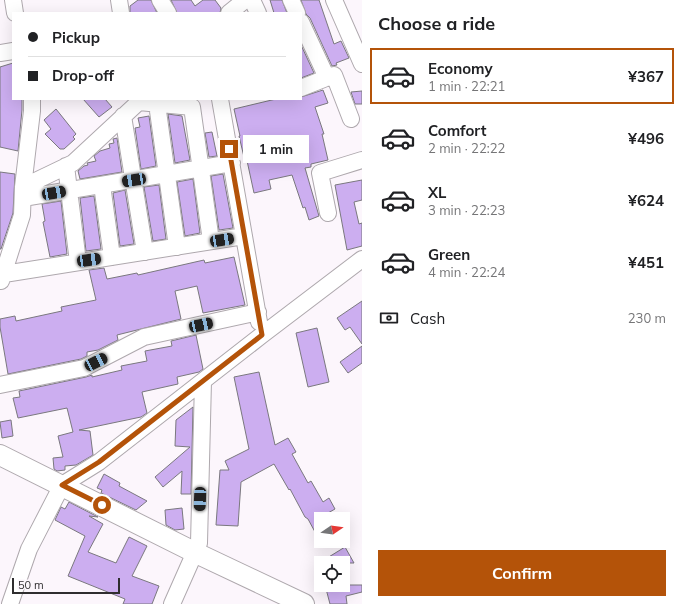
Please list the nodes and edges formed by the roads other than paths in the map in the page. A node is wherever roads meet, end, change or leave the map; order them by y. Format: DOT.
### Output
graph roads {
  1 [pos="13,0"];
  2 [pos="119,0"];
  3 [pos="160,0"];
  4 [pos="252,0"];
  5 [pos="291,0"];
  6 [pos="334,0"];
  7 [pos="15,12"];
  8 [pos="121,12"];
  9 [pos="167,12"];
  10 [pos="258,12"];
  11 [pos="297,12"];
  12 [pos="302,24"];
  13 [pos="12,51"];
  14 [pos="0,53"];
  15 [pos="362,64"];
  16 [pos="327,78"];
  17 [pos="302,88"];
  18 [pos="32,100"];
  19 [pos="220,100"];
  20 [pos="146,102"];
  21 [pos="123,116"];
  22 [pos="351,119"];
  23 [pos="362,160"];
  24 [pos="232,163"];
  25 [pos="66,166"];
  26 [pos="201,169"];
  27 [pos="167,174"];
  28 [pos="134,180"];
  29 [pos="102,185"];
  30 [pos="69,191"];
  31 [pos="23,193"];
  32 [pos="328,213"];
  33 [pos="244,236"];
  34 [pos="211,241"];
  35 [pos="177,247"];
  36 [pos="145,252"];
  37 [pos="112,257"];
  38 [pos="362,258"];
  39 [pos="78,262"];
  40 [pos="2,278"];
  41 [pos="258,312"];
  42 [pos="262,335"];
  43 [pos="203,381"];
  44 [pos="0,384"];
  45 [pos="0,455"];
  46 [pos="62,485"];
  47 [pos="194,552"];
  48 [pos="10,604"];
  49 [pos="172,604"];
  50 [pos="304,604"];
  1 -- 7 [label="street"];
  2 -- 8 [label="street"];
  3 -- 9 [label="street"];
  4 -- 10 [label="street"];
  5 -- 11 [label="street"];
  6 -- 15 [label="street"];
  12 -- 16 [label="street"];
  13 -- 14 [label="street"];
  16 -- 17 [label="street"];
  16 -- 22 [label="street"];
  18 -- 31 [label="street"];
  19 -- 24 [label="street"];
  20 -- 21 [label="street"];
  20 -- 26 [label="street"];
  20 -- 27 [label="street"];
  21 -- 25 [label="street"];
  21 -- 28 [label="street"];
  23 -- 32 [label="street"];
  24 -- 26 [label="street"];
  24 -- 33 [label="street"];
  25 -- 30 [label="street"];
  25 -- 31 [label="street"];
  26 -- 27 [label="street"];
  26 -- 34 [label="street"];
  27 -- 28 [label="street"];
  27 -- 35 [label="street"];
  28 -- 29 [label="street"];
  28 -- 36 [label="street"];
  29 -- 30 [label="street"];
  29 -- 37 [label="street"];
  30 -- 31 [label="street"];
  30 -- 39 [label="street"];
  31 -- 40 [label="street"];
  33 -- 34 [label="street"];
  33 -- 41 [label="street"];
  34 -- 35 [label="street"];
  35 -- 36 [label="street"];
  36 -- 37 [label="street"];
  37 -- 39 [label="street"];
  38 -- 42 [label="street"];
  39 -- 40 [label="street"];
  41 -- 42 [label="street"];
  41 -- 44 [label="street"];
  42 -- 43 [label="street"];
  43 -- 46 [label="street"];
  43 -- 47 [label="street"];
  45 -- 46 [label="street"];
  46 -- 47 [label="street"];
  46 -- 48 [label="street"];
  47 -- 49 [label="street"];
  47 -- 50 [label="street"];
}
